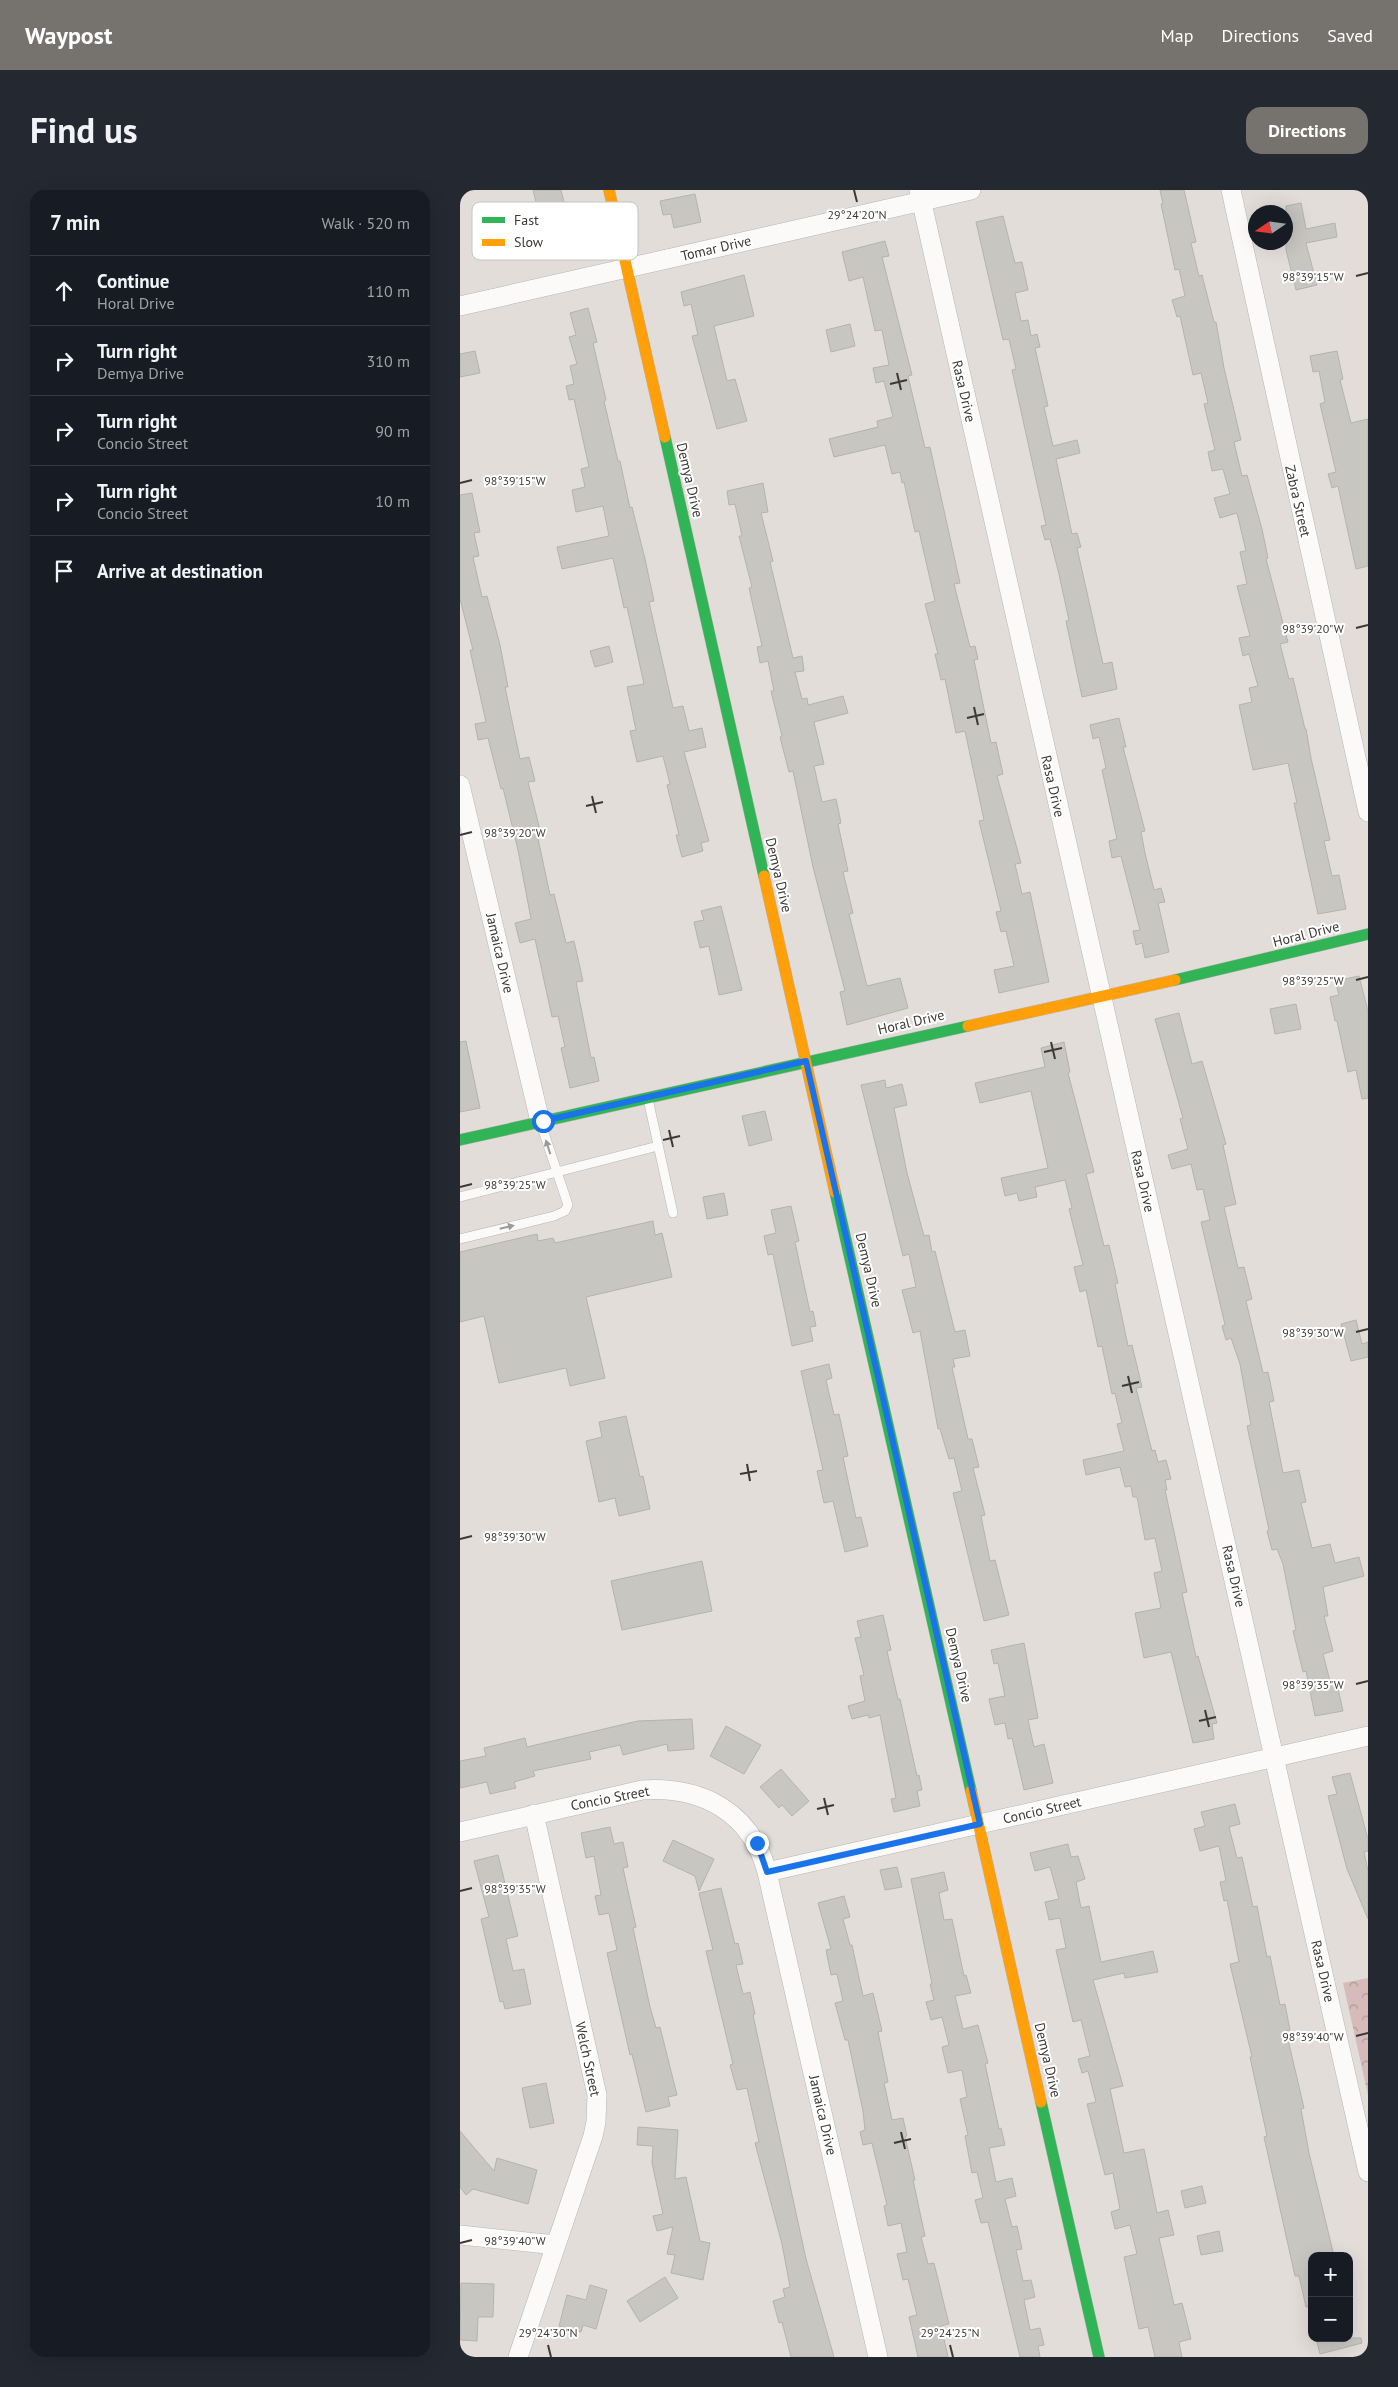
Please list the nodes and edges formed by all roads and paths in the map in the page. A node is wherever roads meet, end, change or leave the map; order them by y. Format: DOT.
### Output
graph roads {
  1 [pos="971,190"];
  2 [pos="1231,190"];
  3 [pos="920,196"];
  4 [pos="624,260"];
  5 [pos="626,268"];
  6 [pos="460,306"];
  7 [pos="460,784"];
  8 [pos="1368,812"];
  9 [pos="1368,934"];
  10 [pos="1101,995"];
  11 [pos="806,1061"];
  12 [pos="648,1097"];
  13 [pos="540,1121"];
  14 [pos="460,1140"];
  15 [pos="658,1146"];
  16 [pos="556,1172"];
  17 [pos="460,1196"];
  18 [pos="673,1213"];
  19 [pos="460,1238"];
  20 [pos="1368,1736"];
  21 [pos="1276,1757"];
  22 [pos="534,1814"];
  23 [pos="980,1824"];
  24 [pos="460,1832"];
  25 [pos="767,1872"];
  26 [pos="1368,2172"];
  27 [pos="460,2235"];
  28 [pos="556,2246"];
  29 [pos="518,2357"];
  30 [pos="878,2357"];
  31 [pos="1099,2357"];
  1 -- 3 [label="street, Tomar Drive"];
  2 -- 8 [label="street, Zabra Street"];
  3 -- 5 [label="street, Tomar Drive"];
  3 -- 10 [label="street, Rasa Drive"];
  4 -- 5 [label="street, Demya Drive"];
  5 -- 6 [label="street, Tomar Drive"];
  5 -- 11 [label="street, Demya Drive"];
  7 -- 13 [label="street, Jamaica Drive"];
  9 -- 10 [label="street, Horal Drive"];
  10 -- 11 [label="street, Horal Drive"];
  10 -- 21 [label="street, Rasa Drive"];
  11 -- 12 [label="street, Horal Drive"];
  11 -- 23 [label="street, Demya Drive"];
  12 -- 13 [label="street, Horal Drive"];
  12 -- 15 [label="lane"];
  13 -- 14 [label="street, Horal Drive"];
  16 -- 13 [label="lane, one-way"];
  15 -- 16 [label="lane"];
  15 -- 18 [label="lane"];
  16 -- 17 [label="lane"];
  19 -- 16 [label="lane, one-way"];
  20 -- 21 [label="street, Concio Street"];
  21 -- 23 [label="street, Concio Street"];
  21 -- 26 [label="street, Rasa Drive"];
  22 -- 24 [label="street, Concio Street"];
  22 -- 25 [label="street, Concio Street"];
  22 -- 28 [label="street, Welch Street"];
  23 -- 25 [label="street, Concio Street"];
  23 -- 31 [label="street, Demya Drive"];
  25 -- 30 [label="street, Jamaica Drive"];
  27 -- 28 [label="street"];
  28 -- 29 [label="street, Welch Street"];
}
